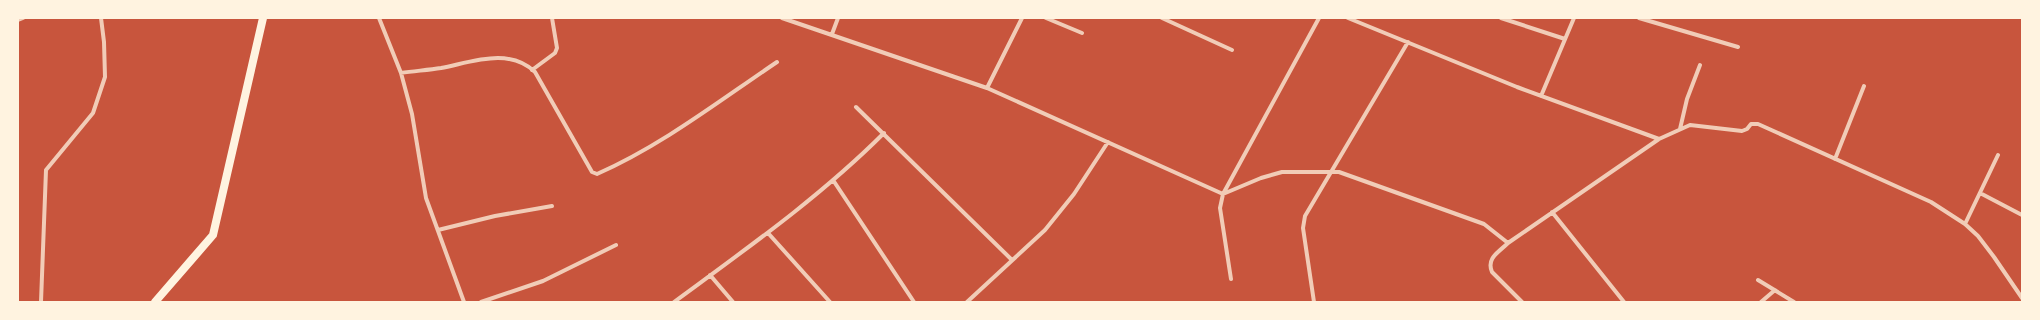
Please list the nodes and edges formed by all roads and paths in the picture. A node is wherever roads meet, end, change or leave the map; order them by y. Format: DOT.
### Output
graph roads {
  1 [pos="24,18"];
  2 [pos="101,18"];
  3 [pos="263,18"];
  4 [pos="379,18"];
  5 [pos="552,18"];
  6 [pos="782,18"];
  7 [pos="838,18"];
  8 [pos="1022,18"];
  9 [pos="1046,18"];
  10 [pos="1162,18"];
  11 [pos="1319,18"];
  12 [pos="1348,18"];
  13 [pos="1501,18"];
  14 [pos="1574,18"];
  15 [pos="1639,18"];
  16 [pos="18,20"];
  17 [pos="1082,33"];
  18 [pos="832,34"];
  19 [pos="1565,39"];
  20 [pos="1408,42"];
  21 [pos="1738,47"];
  22 [pos="1232,50"];
  23 [pos="777,62"];
  24 [pos="1700,65"];
  25 [pos="532,70"];
  26 [pos="401,73"];
  27 [pos="1864,86"];
  28 [pos="987,88"];
  29 [pos="1541,96"];
  30 [pos="856,107"];
  31 [pos="1680,129"];
  32 [pos="884,133"];
  33 [pos="1659,139"];
  34 [pos="1108,142"];
  35 [pos="1998,155"];
  36 [pos="1835,159"];
  37 [pos="1330,172"];
  38 [pos="833,180"];
  39 [pos="1980,193"];
  40 [pos="1223,194"];
  41 [pos="552,206"];
  42 [pos="1552,212"];
  43 [pos="2022,215"];
  44 [pos="1965,224"];
  45 [pos="438,230"];
  46 [pos="768,233"];
  47 [pos="1508,242"];
  48 [pos="616,245"];
  49 [pos="1012,260"];
  50 [pos="710,275"];
  51 [pos="1231,279"];
  52 [pos="1758,280"];
  53 [pos="1775,290"];
  54 [pos="2022,298"];
  55 [pos="41,302"];
  56 [pos="155,302"];
  57 [pos="464,302"];
  58 [pos="481,302"];
  59 [pos="674,302"];
  60 [pos="733,302"];
  61 [pos="830,302"];
  62 [pos="914,302"];
  63 [pos="967,302"];
  64 [pos="1314,302"];
  65 [pos="1522,302"];
  66 [pos="1624,302"];
  67 [pos="1761,302"];
  68 [pos="1794,302"];
  1 -- 16 [label="street"];
  2 -- 55 [label="street"];
  3 -- 56 [label="main road"];
  4 -- 26 [label="street"];
  5 -- 25 [label="street"];
  6 -- 18 [label="street"];
  7 -- 18 [label="street"];
  8 -- 28 [label="street"];
  9 -- 17 [label="street"];
  10 -- 22 [label="street"];
  11 -- 40 [label="street"];
  12 -- 20 [label="street"];
  13 -- 19 [label="street"];
  14 -- 19 [label="street"];
  15 -- 21 [label="street"];
  18 -- 28 [label="street"];
  19 -- 29 [label="street"];
  20 -- 29 [label="street"];
  20 -- 37 [label="street"];
  23 -- 25 [label="street"];
  24 -- 31 [label="street"];
  25 -- 26 [label="street"];
  26 -- 45 [label="street"];
  27 -- 36 [label="street"];
  28 -- 34 [label="street"];
  29 -- 33 [label="street"];
  30 -- 32 [label="street"];
  31 -- 33 [label="street"];
  31 -- 36 [label="street"];
  32 -- 38 [label="street"];
  32 -- 49 [label="street"];
  33 -- 42 [label="street"];
  34 -- 40 [label="street"];
  34 -- 49 [label="street"];
  35 -- 39 [label="street"];
  36 -- 44 [label="street"];
  37 -- 40 [label="street"];
  37 -- 47 [label="street"];
  37 -- 64 [label="street"];
  38 -- 46 [label="street"];
  38 -- 62 [label="street"];
  39 -- 43 [label="street"];
  39 -- 44 [label="street"];
  40 -- 51 [label="street"];
  41 -- 45 [label="street"];
  42 -- 47 [label="street"];
  42 -- 66 [label="street"];
  44 -- 54 [label="street"];
  45 -- 57 [label="street"];
  46 -- 50 [label="street"];
  46 -- 61 [label="street"];
  47 -- 65 [label="street"];
  48 -- 58 [label="street"];
  49 -- 63 [label="street"];
  50 -- 59 [label="street"];
  50 -- 60 [label="street"];
  52 -- 53 [label="street"];
  53 -- 67 [label="street"];
  53 -- 68 [label="street"];
}
